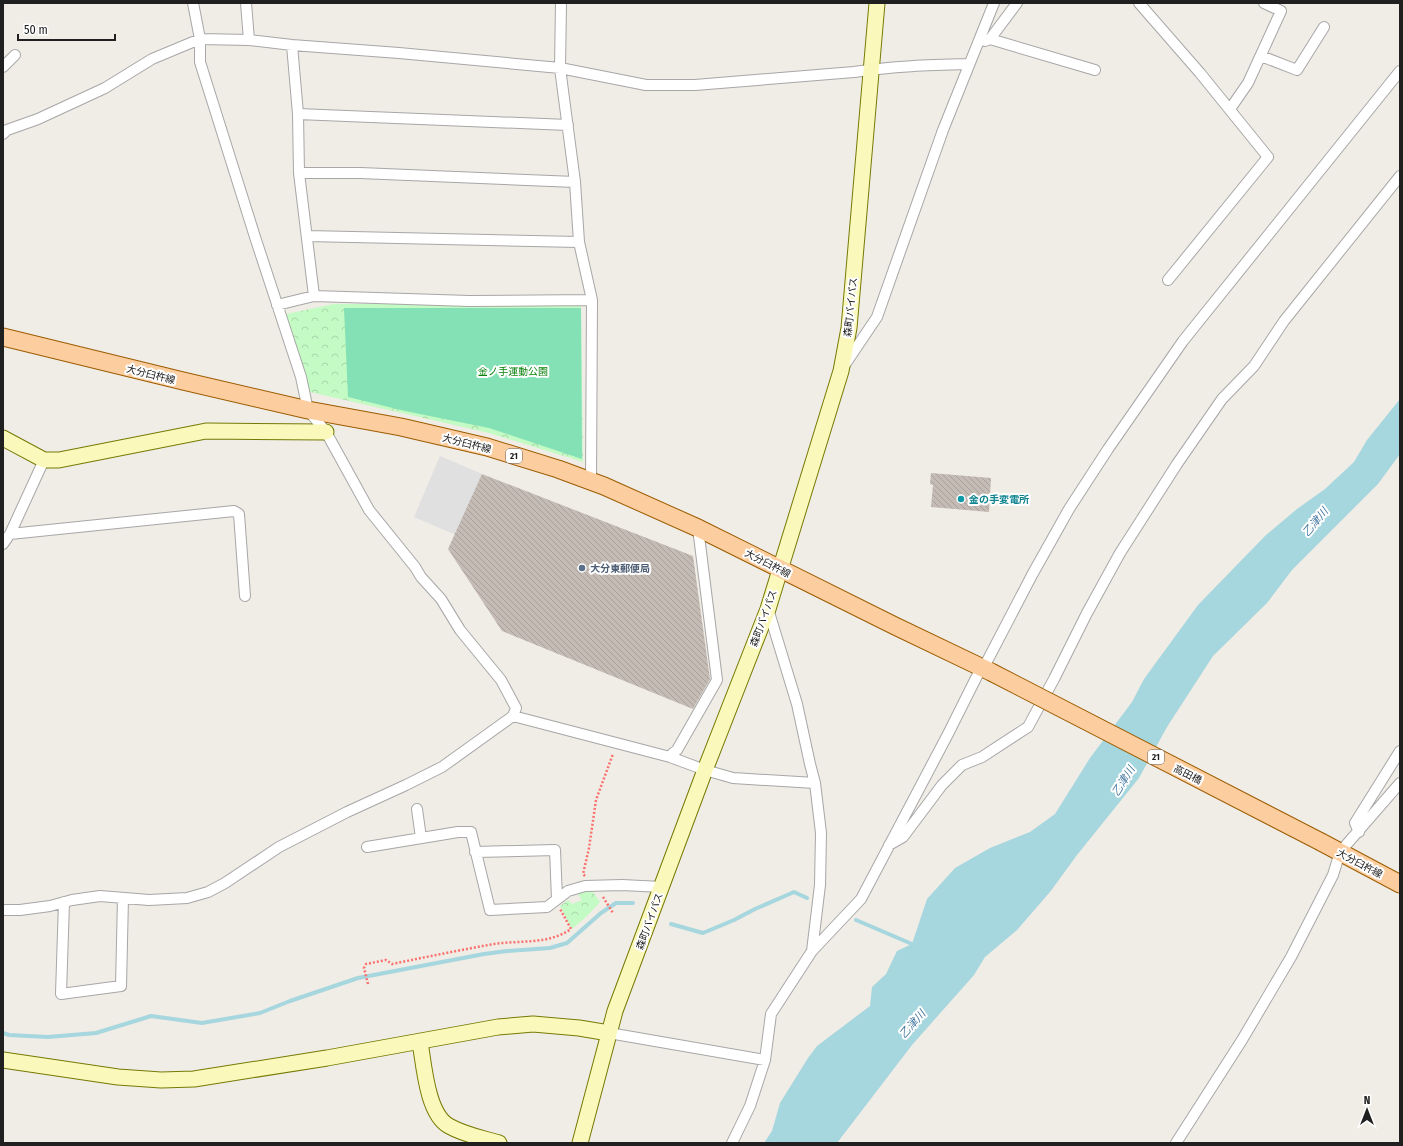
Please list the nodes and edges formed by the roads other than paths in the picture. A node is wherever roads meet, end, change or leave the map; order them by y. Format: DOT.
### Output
graph roads {
  1 [pos="193,3"];
  2 [pos="246,3"];
  3 [pos="561,3"];
  4 [pos="877,3"];
  5 [pos="994,3"];
  6 [pos="1017,3"];
  7 [pos="1139,3"];
  8 [pos="1264,3"];
  9 [pos="1324,27"];
  10 [pos="200,39"];
  11 [pos="990,39"];
  12 [pos="249,40"];
  13 [pos="292,44"];
  14 [pos="978,44"];
  15 [pos="16,55"];
  16 [pos="1261,56"];
  17 [pos="969,64"];
  18 [pos="3,67"];
  19 [pos="560,68"];
  20 [pos="872,70"];
  21 [pos="1095,70"];
  22 [pos="1400,72"];
  23 [pos="1230,109"];
  24 [pos="298,114"];
  25 [pos="568,125"];
  26 [pos="3,134"];
  27 [pos="299,173"];
  28 [pos="1400,176"];
  29 [pos="575,182"];
  30 [pos="307,236"];
  31 [pos="579,242"];
  32 [pos="1168,280"];
  33 [pos="314,296"];
  34 [pos="592,300"];
  35 [pos="277,305"];
  36 [pos="3,337"];
  37 [pos="841,371"];
  38 [pos="308,410"];
  39 [pos="326,432"];
  40 [pos="3,438"];
  41 [pos="44,460"];
  42 [pos="591,482"];
  43 [pos="698,528"];
  44 [pos="10,534"];
  45 [pos="3,544"];
  46 [pos="780,569"];
  47 [pos="245,596"];
  48 [pos="768,609"];
  49 [pos="985,670"];
  50 [pos="513,716"];
  51 [pos="1400,751"];
  52 [pos="670,757"];
  53 [pos="705,770"];
  54 [pos="815,782"];
  55 [pos="1400,783"];
  56 [pos="417,810"];
  57 [pos="1359,832"];
  58 [pos="421,838"];
  59 [pos="1321,842"];
  60 [pos="889,845"];
  61 [pos="367,847"];
  62 [pos="475,852"];
  63 [pos="1340,852"];
  64 [pos="1400,884"];
  65 [pos="662,887"];
  66 [pos="123,898"];
  67 [pos="557,900"];
  68 [pos="64,902"];
  69 [pos="3,910"];
  70 [pos="812,951"];
  71 [pos="609,1033"];
  72 [pos="420,1042"];
  73 [pos="3,1060"];
  74 [pos="765,1060"];
  75 [pos="499,1143"];
  76 [pos="580,1143"];
  77 [pos="732,1143"];
  78 [pos="1176,1143"];
  1 -- 10 [label="street"];
  2 -- 12 [label="street"];
  3 -- 19 [label="street"];
  4 -- 20 [label="main road, 森町バイパス"];
  5 -- 14 [label="street"];
  6 -- 11 [label="street"];
  7 -- 23 [label="street"];
  8 -- 16 [label="street"];
  9 -- 16 [label="street"];
  10 -- 12 [label="street"];
  10 -- 26 [label="street"];
  10 -- 35 [label="street"];
  11 -- 14 [label="street"];
  11 -- 21 [label="street"];
  12 -- 13 [label="street"];
  13 -- 19 [label="street"];
  13 -- 24 [label="street"];
  14 -- 17 [label="street"];
  15 -- 18 [label="street"];
  16 -- 23 [label="street"];
  17 -- 20 [label="street"];
  17 -- 37 [label="street"];
  19 -- 20 [label="street"];
  19 -- 25 [label="street"];
  20 -- 37 [label="main road, 森町バイパス"];
  22 -- 49 [label="street"];
  23 -- 32 [label="street"];
  24 -- 25 [label="street"];
  24 -- 27 [label="street"];
  25 -- 29 [label="street"];
  27 -- 29 [label="street"];
  27 -- 30 [label="street"];
  28 -- 60 [label="street"];
  29 -- 31 [label="street"];
  30 -- 31 [label="street"];
  30 -- 33 [label="street"];
  31 -- 34 [label="street"];
  33 -- 34 [label="street"];
  33 -- 35 [label="street"];
  34 -- 42 [label="street"];
  35 -- 38 [label="street"];
  36 -- 38 [label="main road, 大分臼杵線 / 21"];
  37 -- 46 [label="main road, 森町バイパス"];
  38 -- 39 [label="street"];
  38 -- 42 [label="main road, 大分臼杵線 / 21"];
  39 -- 41 [label="main road"];
  39 -- 50 [label="street"];
  40 -- 41 [label="main road"];
  41 -- 44 [label="street"];
  42 -- 43 [label="main road, 大分臼杵線 / 21"];
  43 -- 46 [label="main road, 大分臼杵線 / 21"];
  43 -- 52 [label="street"];
  44 -- 45 [label="street"];
  44 -- 47 [label="street"];
  46 -- 48 [label="main road, 森町バイパス"];
  46 -- 49 [label="main road, 大分臼杵線 / 21"];
  48 -- 53 [label="main road, 森町バイパス"];
  48 -- 54 [label="street"];
  49 -- 59 [label="main road, 高田橋 / 21, bridge"];
  49 -- 60 [label="street"];
  50 -- 52 [label="street"];
  50 -- 66 [label="street"];
  51 -- 57 [label="street"];
  52 -- 53 [label="street"];
  53 -- 54 [label="street"];
  53 -- 65 [label="main road, 森町バイパス"];
  54 -- 70 [label="street"];
  55 -- 57 [label="street"];
  56 -- 58 [label="street"];
  57 -- 63 [label="street"];
  58 -- 61 [label="street"];
  58 -- 62 [label="street"];
  59 -- 63 [label="main road, 大分臼杵線 / 21"];
  60 -- 70 [label="street"];
  62 -- 67 [label="street"];
  62 -- 67 [label="street"];
  63 -- 64 [label="main road, 大分臼杵線 / 21"];
  63 -- 78 [label="street"];
  65 -- 67 [label="street"];
  65 -- 71 [label="main road, 森町バイパス"];
  66 -- 68 [label="street"];
  66 -- 68 [label="street"];
  68 -- 69 [label="street"];
  70 -- 74 [label="street"];
  71 -- 72 [label="main road"];
  71 -- 74 [label="street"];
  71 -- 76 [label="main road, 森町バイパス"];
  72 -- 73 [label="main road"];
  72 -- 75 [label="main road"];
  74 -- 77 [label="street"];
}
